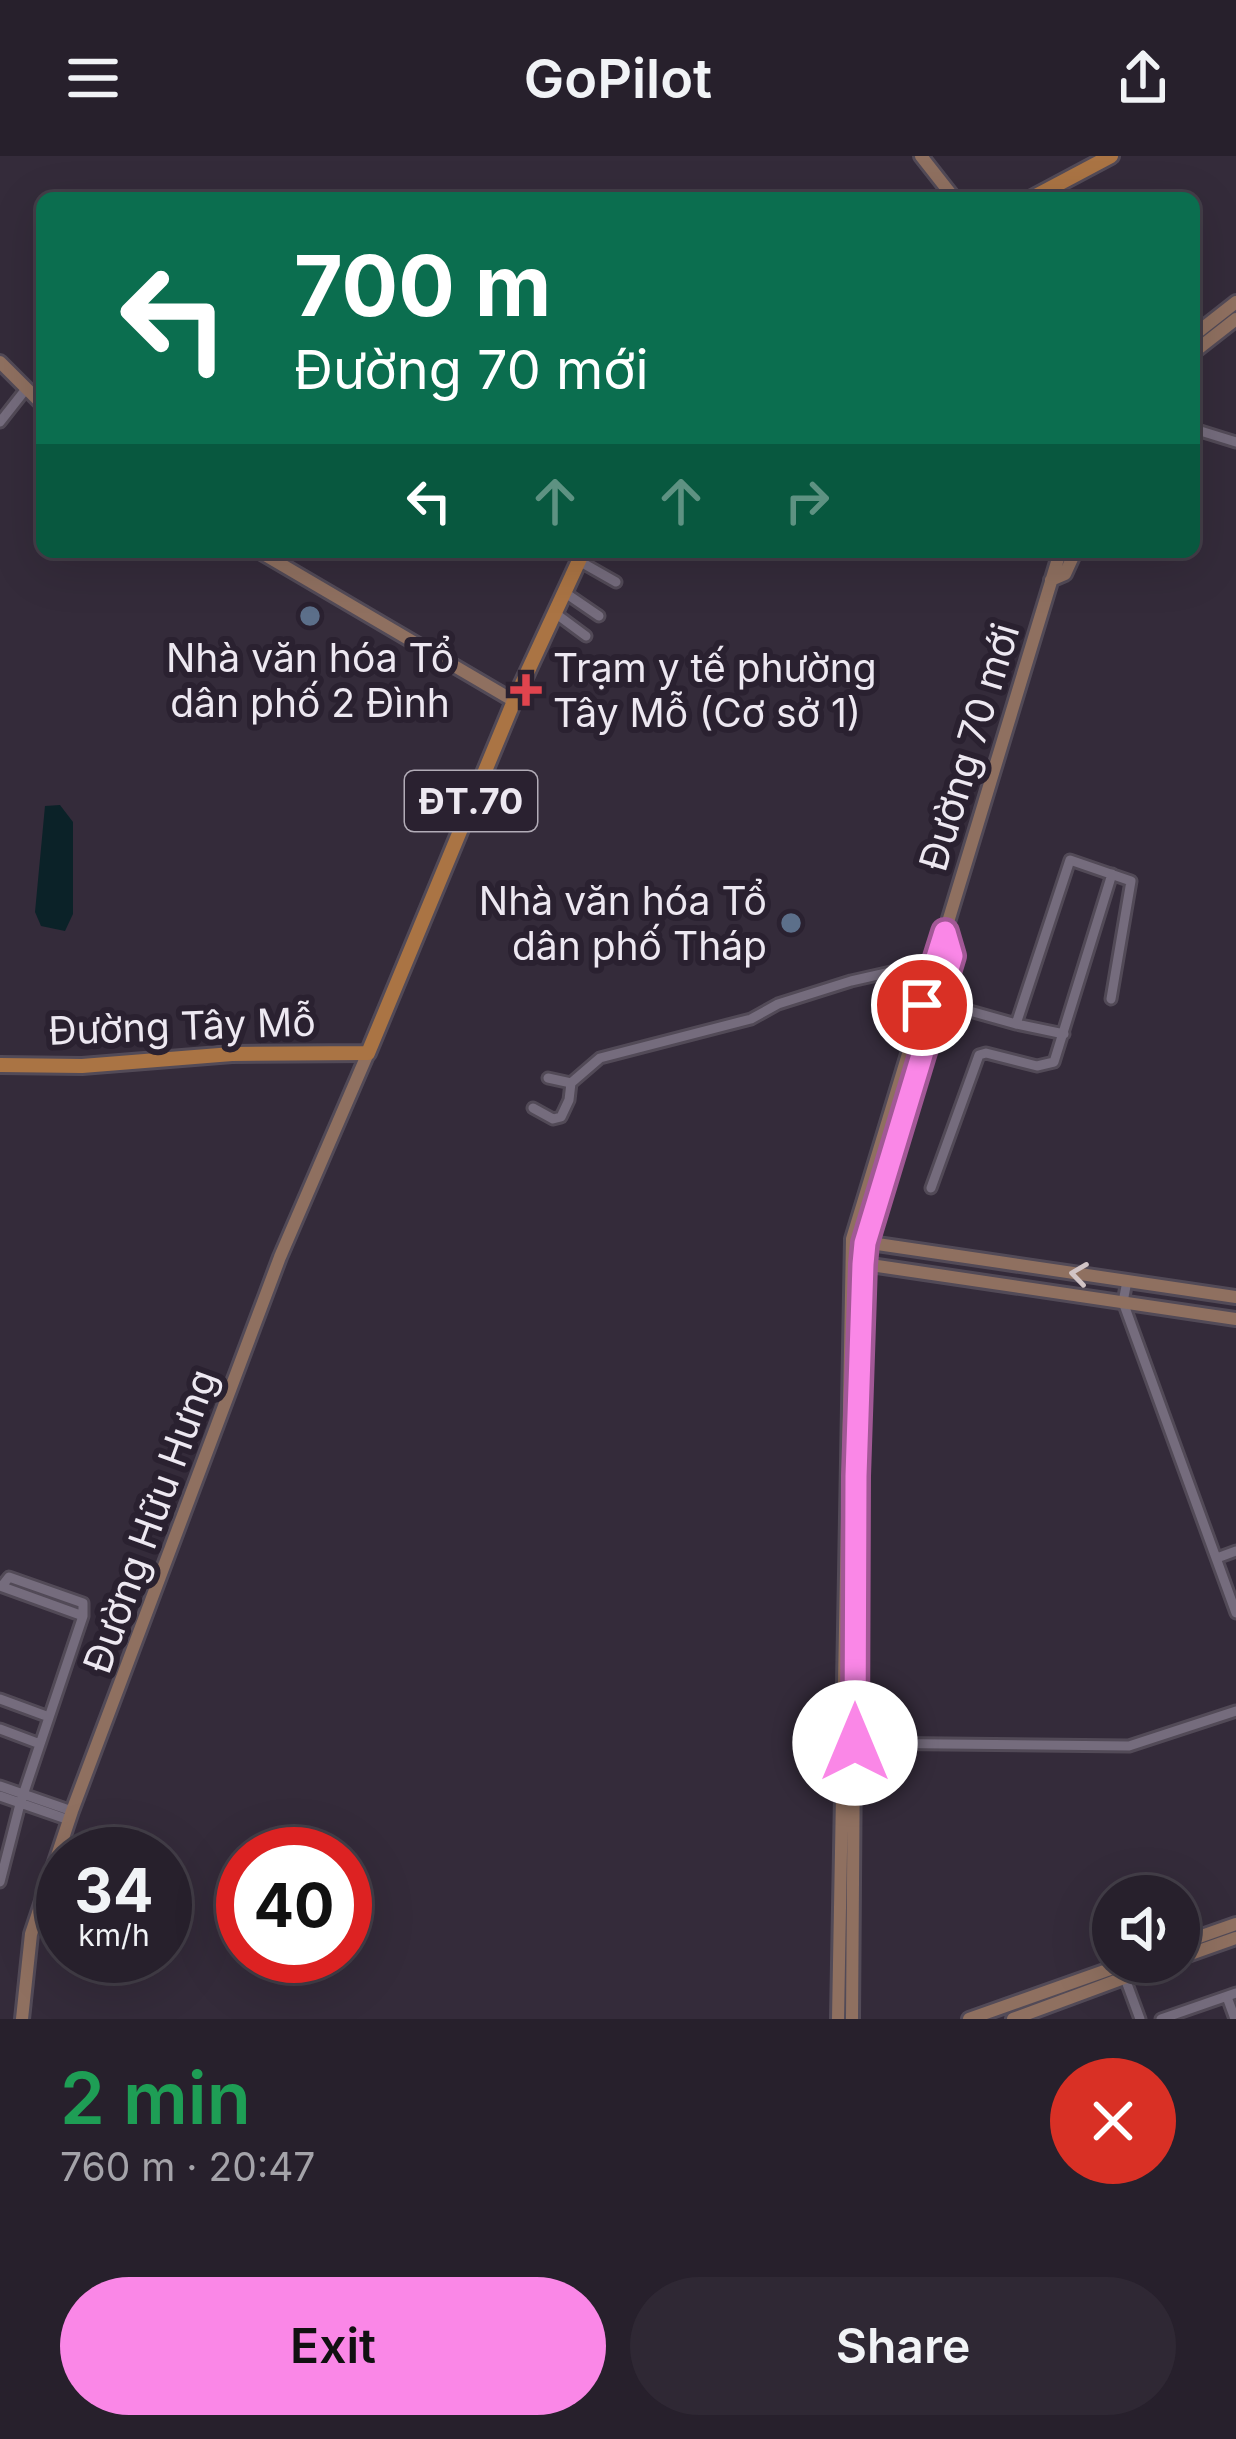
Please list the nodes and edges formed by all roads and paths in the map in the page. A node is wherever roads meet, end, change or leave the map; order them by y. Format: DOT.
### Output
graph roads {
  1 [pos="921,156"];
  2 [pos="1111,156"];
  3 [pos="949,192"];
  4 [pos="1043,192"];
  5 [pos="1236,302"];
  6 [pos="1236,319"];
  7 [pos="1200,330"];
  8 [pos="1200,347"];
  9 [pos="0,362"];
  10 [pos="26,389"];
  11 [pos="36,398"];
  12 [pos="0,422"];
  13 [pos="1200,432"];
  14 [pos="1236,442"];
  15 [pos="270,558"];
  16 [pos="580,558"];
  17 [pos="585,558"];
  18 [pos="1062,561"];
  19 [pos="616,582"];
  20 [pos="565,592"];
  21 [pos="555,613"];
  22 [pos="599,616"];
  23 [pos="586,636"];
  24 [pos="514,700"];
  25 [pos="1112,874"];
  26 [pos="945,932"];
  27 [pos="935,962"];
  28 [pos="1111,999"];
  29 [pos="938,1002"];
  30 [pos="1016,1024"];
  31 [pos="1064,1034"];
  32 [pos="368,1053"];
  33 [pos="0,1065"];
  34 [pos="548,1078"];
  35 [pos="571,1083"];
  36 [pos="533,1108"];
  37 [pos="932,1188"];
  38 [pos="858,1241"];
  39 [pos="856,1262"];
  40 [pos="1127,1281"];
  41 [pos="1236,1297"];
  42 [pos="1124,1302"];
  43 [pos="1236,1319"];
  44 [pos="1236,1551"];
  45 [pos="1217,1558"];
  46 [pos="1,1586"];
  47 [pos="1236,1613"];
  48 [pos="0,1699"];
  49 [pos="1236,1711"];
  50 [pos="49,1717"];
  51 [pos="0,1729"];
  52 [pos="848,1743"];
  53 [pos="40,1744"];
  54 [pos="0,1786"];
  55 [pos="0,1796"];
  56 [pos="22,1799"];
  57 [pos="71,1815"];
  58 [pos="67,1827"];
  59 [pos="3,1860"];
  60 [pos="0,1882"];
  61 [pos="36,1921"];
  62 [pos="1236,1924"];
  63 [pos="1200,1937"];
  64 [pos="1236,1938"];
  65 [pos="1200,1951"];
  66 [pos="1092,1979"];
  67 [pos="1092,1983"];
  68 [pos="1129,1983"];
  69 [pos="1232,1995"];
  70 [pos="22,2019"];
  71 [pos="838,2019"];
  72 [pos="852,2019"];
  73 [pos="969,2019"];
  74 [pos="1013,2019"];
  75 [pos="1140,2019"];
  76 [pos="1161,2019"];
  77 [pos="1235,2019"];
  1 -- 3 [label="street"];
  2 -- 4 [label="main road"];
  5 -- 7 [label="street"];
  6 -- 8 [label="street"];
  9 -- 10 [label="street"];
  10 -- 11 [label="street"];
  10 -- 12 [label="street"];
  13 -- 14 [label="street"];
  15 -- 24 [label="street"];
  16 -- 20 [label="main road, ĐT.70"];
  17 -- 19 [label="street"];
  18 -- 26 [label="street, Đường 70 mới"];
  20 -- 21 [label="main road, ĐT.70"];
  20 -- 22 [label="street"];
  21 -- 23 [label="street"];
  21 -- 24 [label="main road, ĐT.70"];
  24 -- 32 [label="main road, ĐT.70"];
  25 -- 28 [label="street"];
  25 -- 30 [label="street"];
  25 -- 31 [label="street"];
  26 -- 27 [label="street, Đường 70 mới"];
  26 -- 29 [label="street, Đường 70 mới"];
  27 -- 35 [label="street"];
  27 -- 38 [label="street, Đường 70 mới"];
  29 -- 30 [label="street"];
  29 -- 38 [label="street, Đường 70 mới"];
  30 -- 31 [label="street"];
  31 -- 37 [label="street"];
  32 -- 33 [label="main road, Đường Tây Mỗ"];
  32 -- 57 [label="street, Đường Hữu Hưng"];
  34 -- 35 [label="street"];
  35 -- 36 [label="street"];
  38 -- 39 [label="street, Đường 70 mới"];
  40 -- 38 [label="street, one-way"];
  39 -- 42 [label="street"];
  39 -- 52 [label="street, Đường 70 mới"];
  40 -- 41 [label="street"];
  40 -- 42 [label="street"];
  42 -- 43 [label="street"];
  42 -- 45 [label="street"];
  44 -- 45 [label="street"];
  45 -- 47 [label="street"];
  46 -- 50 [label="street"];
  48 -- 50 [label="street"];
  49 -- 52 [label="street"];
  50 -- 53 [label="street"];
  51 -- 53 [label="street"];
  52 -- 71 [label="street"];
  52 -- 72 [label="street, Đường 70 mới"];
  53 -- 56 [label="street"];
  54 -- 56 [label="street"];
  55 -- 56 [label="street"];
  56 -- 57 [label="street"];
  56 -- 59 [label="street"];
  57 -- 58 [label="street, Đường Hữu Hưng"];
  59 -- 60 [label="street"];
  61 -- 70 [label="street, Đường Hữu Hưng"];
  62 -- 63 [label="street"];
  64 -- 65 [label="street"];
  66 -- 73 [label="street"];
  67 -- 74 [label="street"];
  68 -- 75 [label="street"];
  69 -- 76 [label="street"];
  69 -- 77 [label="street"];
}
